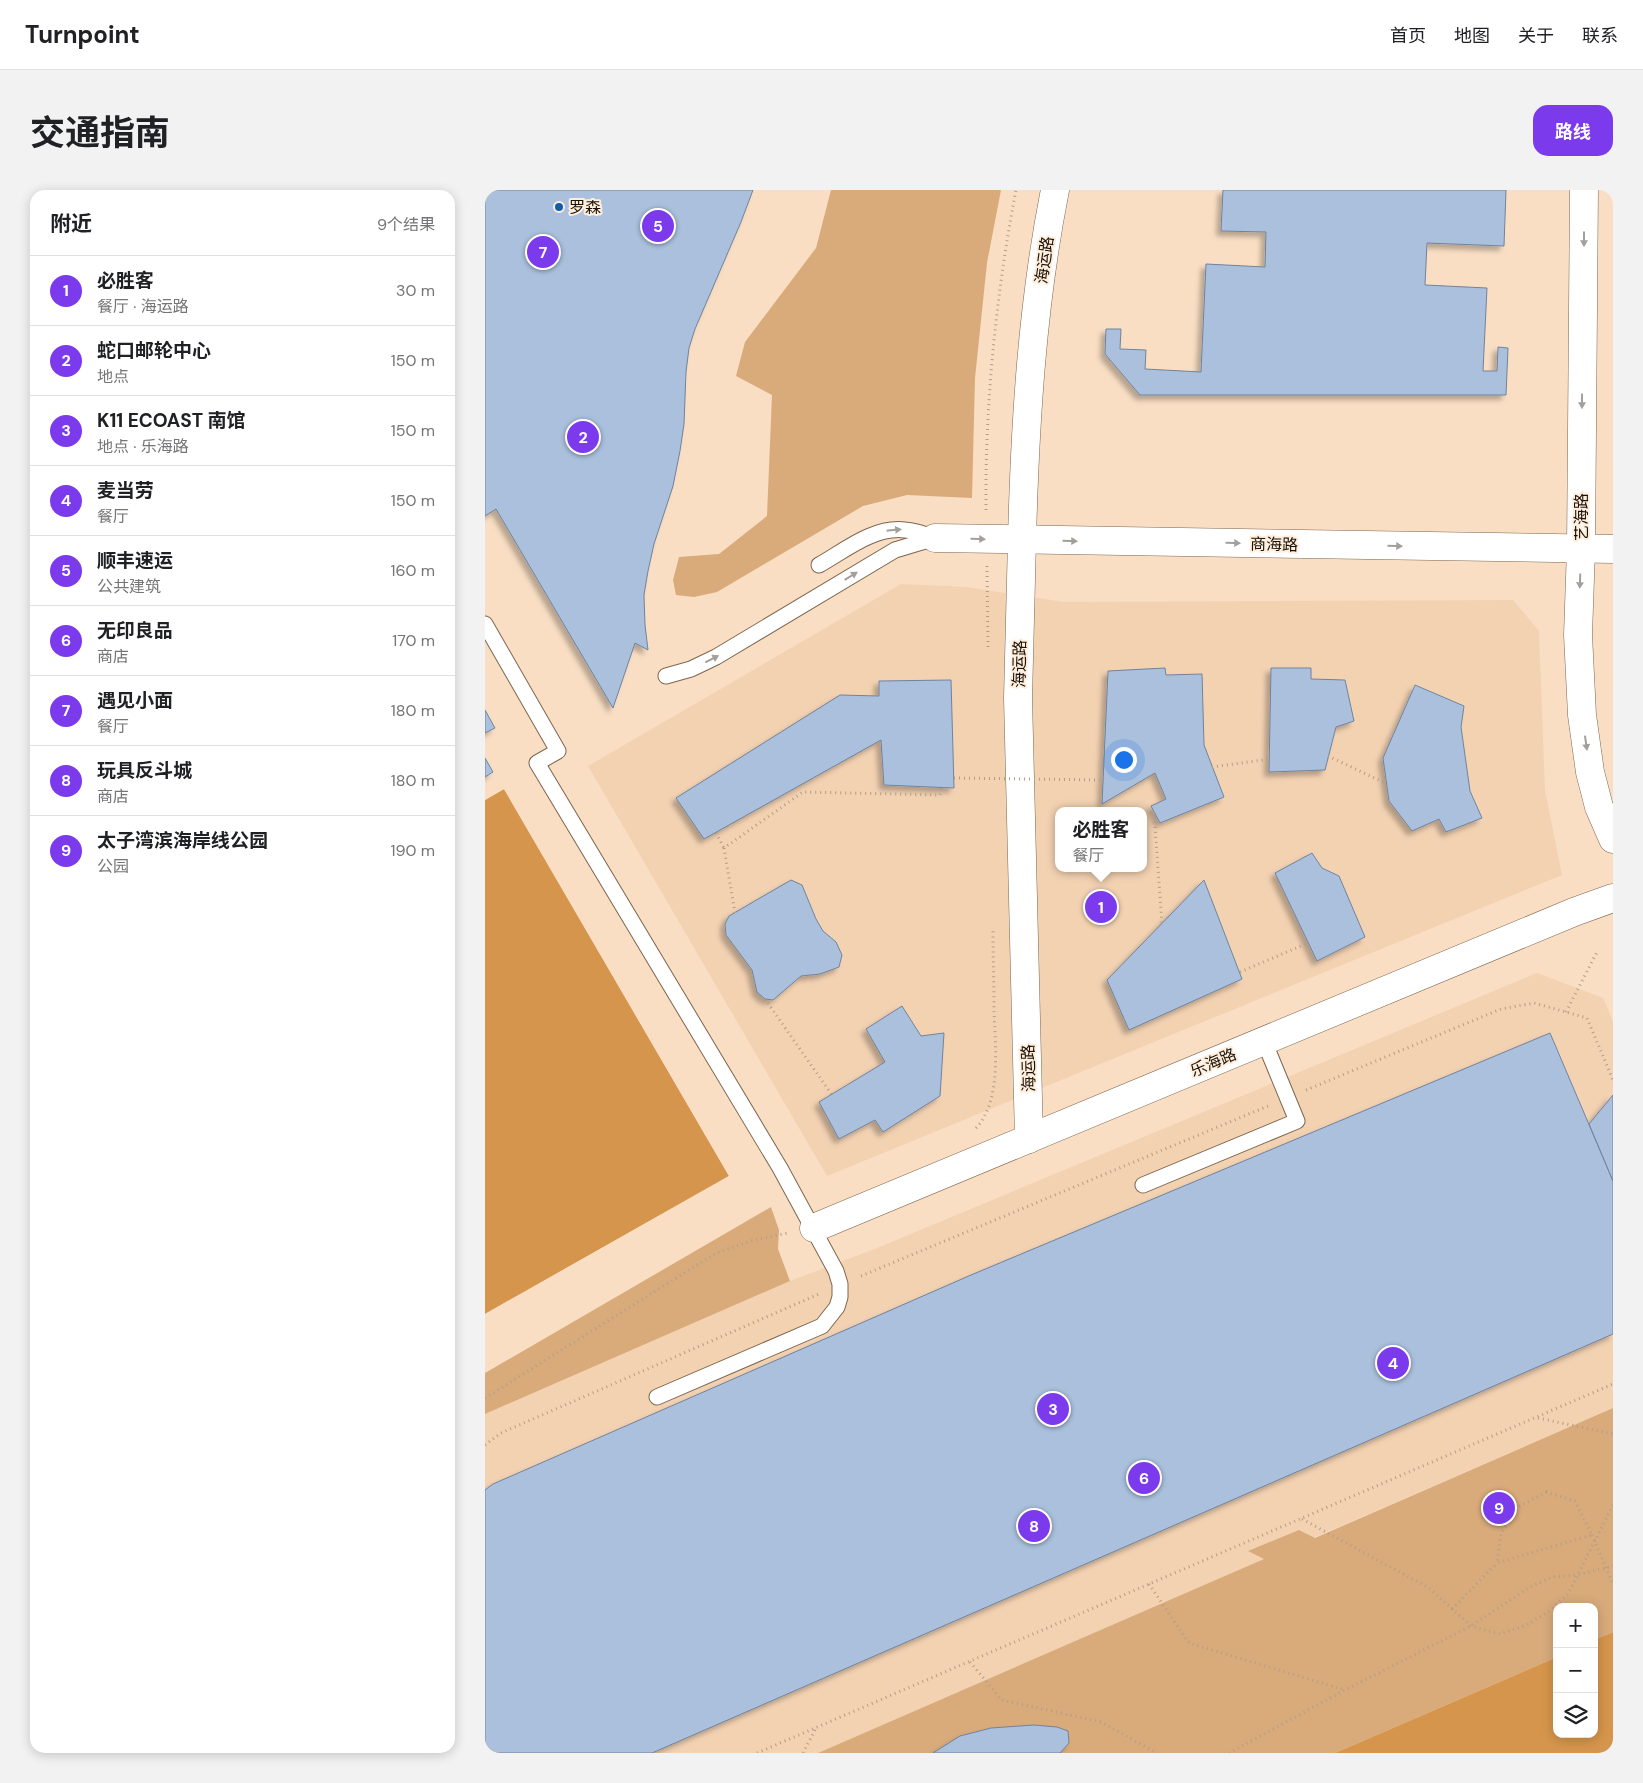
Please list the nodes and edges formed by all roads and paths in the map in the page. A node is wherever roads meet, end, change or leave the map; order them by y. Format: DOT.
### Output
graph roads {
  1 [pos="1016,190"];
  2 [pos="1055,190"];
  3 [pos="1584,190"];
  4 [pos="935,538"];
  5 [pos="987,539"];
  6 [pos="1021,540"];
  7 [pos="1581,549"];
  8 [pos="1613,549"];
  9 [pos="819,565"];
  10 [pos="485,624"];
  11 [pos="988,652"];
  12 [pos="666,676"];
  13 [pos="1329,756"];
  14 [pos="1270,758"];
  15 [pos="1212,767"];
  16 [pos="990,771"];
  17 [pos="954,778"];
  18 [pos="1103,780"];
  19 [pos="991,781"];
  20 [pos="1387,784"];
  21 [pos="941,787"];
  22 [pos="1154,812"];
  23 [pos="716,833"];
  24 [pos="1613,839"];
  25 [pos="724,848"];
  26 [pos="1613,898"];
  27 [pos="735,912"];
  28 [pos="993,920"];
  29 [pos="1162,924"];
  30 [pos="1308,943"];
  31 [pos="1597,952"];
  32 [pos="1240,972"];
  33 [pos="765,999"];
  34 [pos="1566,1012"];
  35 [pos="1264,1041"];
  36 [pos="832,1095"];
  37 [pos="1287,1098"];
  38 [pos="971,1133"];
  39 [pos="1029,1139"];
  40 [pos="1143,1185"];
  41 [pos="814,1228"];
  42 [pos="840,1284"];
  43 [pos="1613,1384"];
  44 [pos="485,1398"];
  45 [pos="657,1398"];
  46 [pos="1537,1418"];
  47 [pos="1613,1434"];
  48 [pos="485,1445"];
  49 [pos="1613,1505"];
  50 [pos="1302,1519"];
  51 [pos="1592,1535"];
  52 [pos="1497,1563"];
  53 [pos="1613,1566"];
  54 [pos="1578,1575"];
  55 [pos="1149,1584"];
  56 [pos="1613,1584"];
  57 [pos="1452,1609"];
  58 [pos="1471,1626"];
  59 [pos="970,1662"];
  60 [pos="1345,1690"];
  61 [pos="817,1727"];
  62 [pos="757,1753"];
  63 [pos="803,1753"];
  64 [pos="1157,1753"];
  65 [pos="1229,1753"];
  1 -- 5 [label="path"];
  2 -- 6 [label="street, 海运路"];
  3 -- 7 [label="street, 艺海路, one-way"];
  4 -- 5 [label="street, 商海路, one-way"];
  9 -- 4 [label="lane, one-way"];
  12 -- 4 [label="lane, one-way"];
  5 -- 6 [label="street, 商海路"];
  5 -- 11 [label="path"];
  6 -- 7 [label="street, 商海路, one-way"];
  6 -- 39 [label="street, 海运路"];
  7 -- 8 [label="street, 商海路"];
  7 -- 24 [label="street, 艺海路, one-way"];
  10 -- 41 [label="lane"];
  13 -- 20 [label="path"];
  14 -- 15 [label="path"];
  16 -- 19 [label="path"];
  17 -- 18 [label="path, bridge"];
  21 -- 25 [label="path"];
  22 -- 29 [label="path"];
  23 -- 25 [label="path"];
  25 -- 27 [label="path"];
  26 -- 35 [label="street, 乐海路"];
  28 -- 38 [label="path"];
  30 -- 32 [label="path"];
  31 -- 34 [label="path"];
  33 -- 36 [label="path"];
  35 -- 37 [label="lane"];
  35 -- 39 [label="street, 乐海路"];
  37 -- 40 [label="lane"];
  37 -- 42 [label="path"];
  39 -- 41 [label="street, 乐海路"];
  41 -- 42 [label="lane"];
  41 -- 44 [label="path"];
  42 -- 45 [label="lane"];
  42 -- 48 [label="path"];
  43 -- 46 [label="path"];
  46 -- 47 [label="path"];
  46 -- 50 [label="path"];
  49 -- 54 [label="path"];
  50 -- 55 [label="path"];
  50 -- 57 [label="path"];
  51 -- 52 [label="path"];
  51 -- 52 [label="path"];
  51 -- 56 [label="path, bridge"];
  52 -- 57 [label="path"];
  53 -- 54 [label="path"];
  54 -- 58 [label="path"];
  54 -- 58 [label="path"];
  55 -- 59 [label="path"];
  55 -- 60 [label="path"];
  57 -- 58 [label="path"];
  58 -- 60 [label="path"];
  59 -- 61 [label="path"];
  59 -- 64 [label="path"];
  60 -- 65 [label="path"];
  61 -- 62 [label="path"];
  61 -- 63 [label="path"];
}
